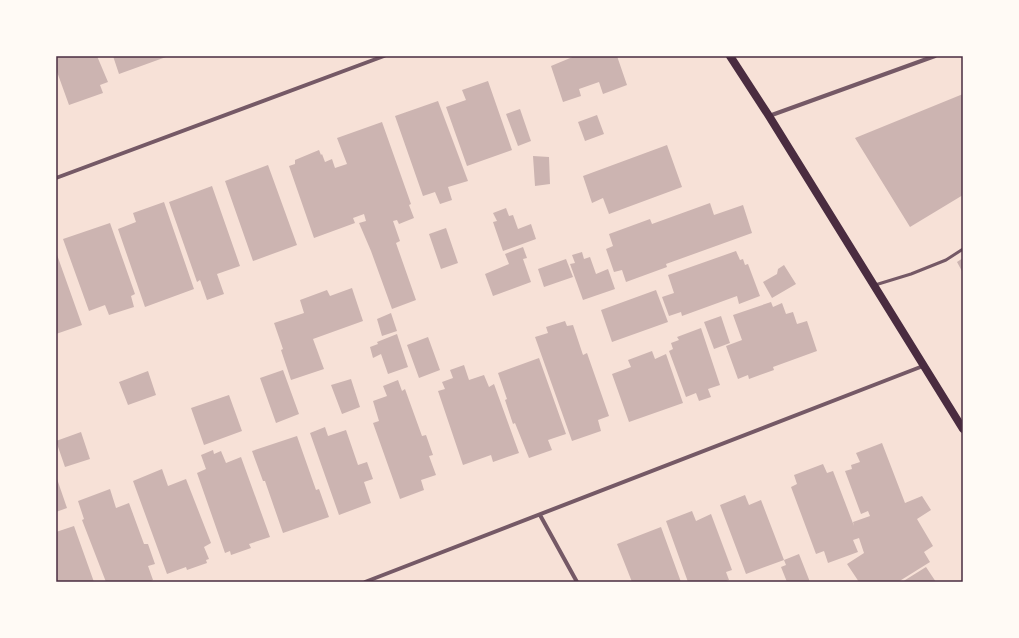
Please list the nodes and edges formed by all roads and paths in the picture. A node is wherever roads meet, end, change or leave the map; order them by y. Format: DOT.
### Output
graph roads {
  1 [pos="384,56"];
  2 [pos="730,56"];
  3 [pos="935,56"];
  4 [pos="769,116"];
  5 [pos="56,178"];
  6 [pos="963,249"];
  7 [pos="874,286"];
  8 [pos="923,366"];
  9 [pos="960,418"];
  10 [pos="963,429"];
  11 [pos="540,515"];
  12 [pos="365,582"];
  13 [pos="577,582"];
  1 -- 5 [label="street"];
  2 -- 4 [label="main road"];
  3 -- 4 [label="street"];
  4 -- 7 [label="main road"];
  6 -- 7 [label="lane"];
  7 -- 8 [label="main road"];
  8 -- 9 [label="main road"];
  8 -- 11 [label="street"];
  9 -- 10 [label="main road"];
  11 -- 12 [label="street"];
  11 -- 13 [label="street"];
}
